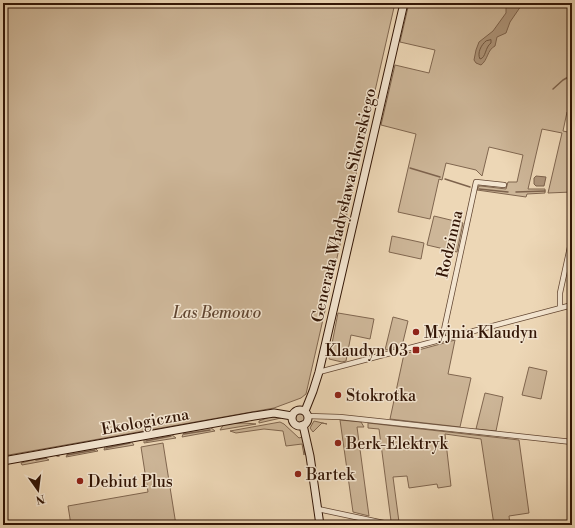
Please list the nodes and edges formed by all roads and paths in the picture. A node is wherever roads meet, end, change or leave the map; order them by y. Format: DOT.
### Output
graph roads {
  1 [pos="404,3"];
  2 [pos="504,185"];
  3 [pos="572,238"];
  4 [pos="572,305"];
  5 [pos="560,308"];
  6 [pos="442,339"];
  7 [pos="319,372"];
  8 [pos="306,413"];
  9 [pos="292,416"];
  10 [pos="303,425"];
  11 [pos="572,442"];
  12 [pos="3,460"];
  13 [pos="318,509"];
  14 [pos="320,525"];
  15 [pos="393,525"];
  1 -- 7 [label="main road, Generała Władysława Sikorskiego"];
  2 -- 6 [label="street, Rodzinna"];
  3 -- 5 [label="street"];
  4 -- 5 [label="street"];
  5 -- 6 [label="street"];
  6 -- 7 [label="street"];
  7 -- 8 [label="main road, Generała Władysława Sikorskiego"];
  8 -- 9 [label="main road"];
  8 -- 10 [label="main road"];
  8 -- 11 [label="street"];
  9 -- 10 [label="main road"];
  9 -- 12 [label="main road, Ekologiczna"];
  10 -- 13 [label="main road"];
  13 -- 14 [label="main road"];
  13 -- 15 [label="street"];
}
